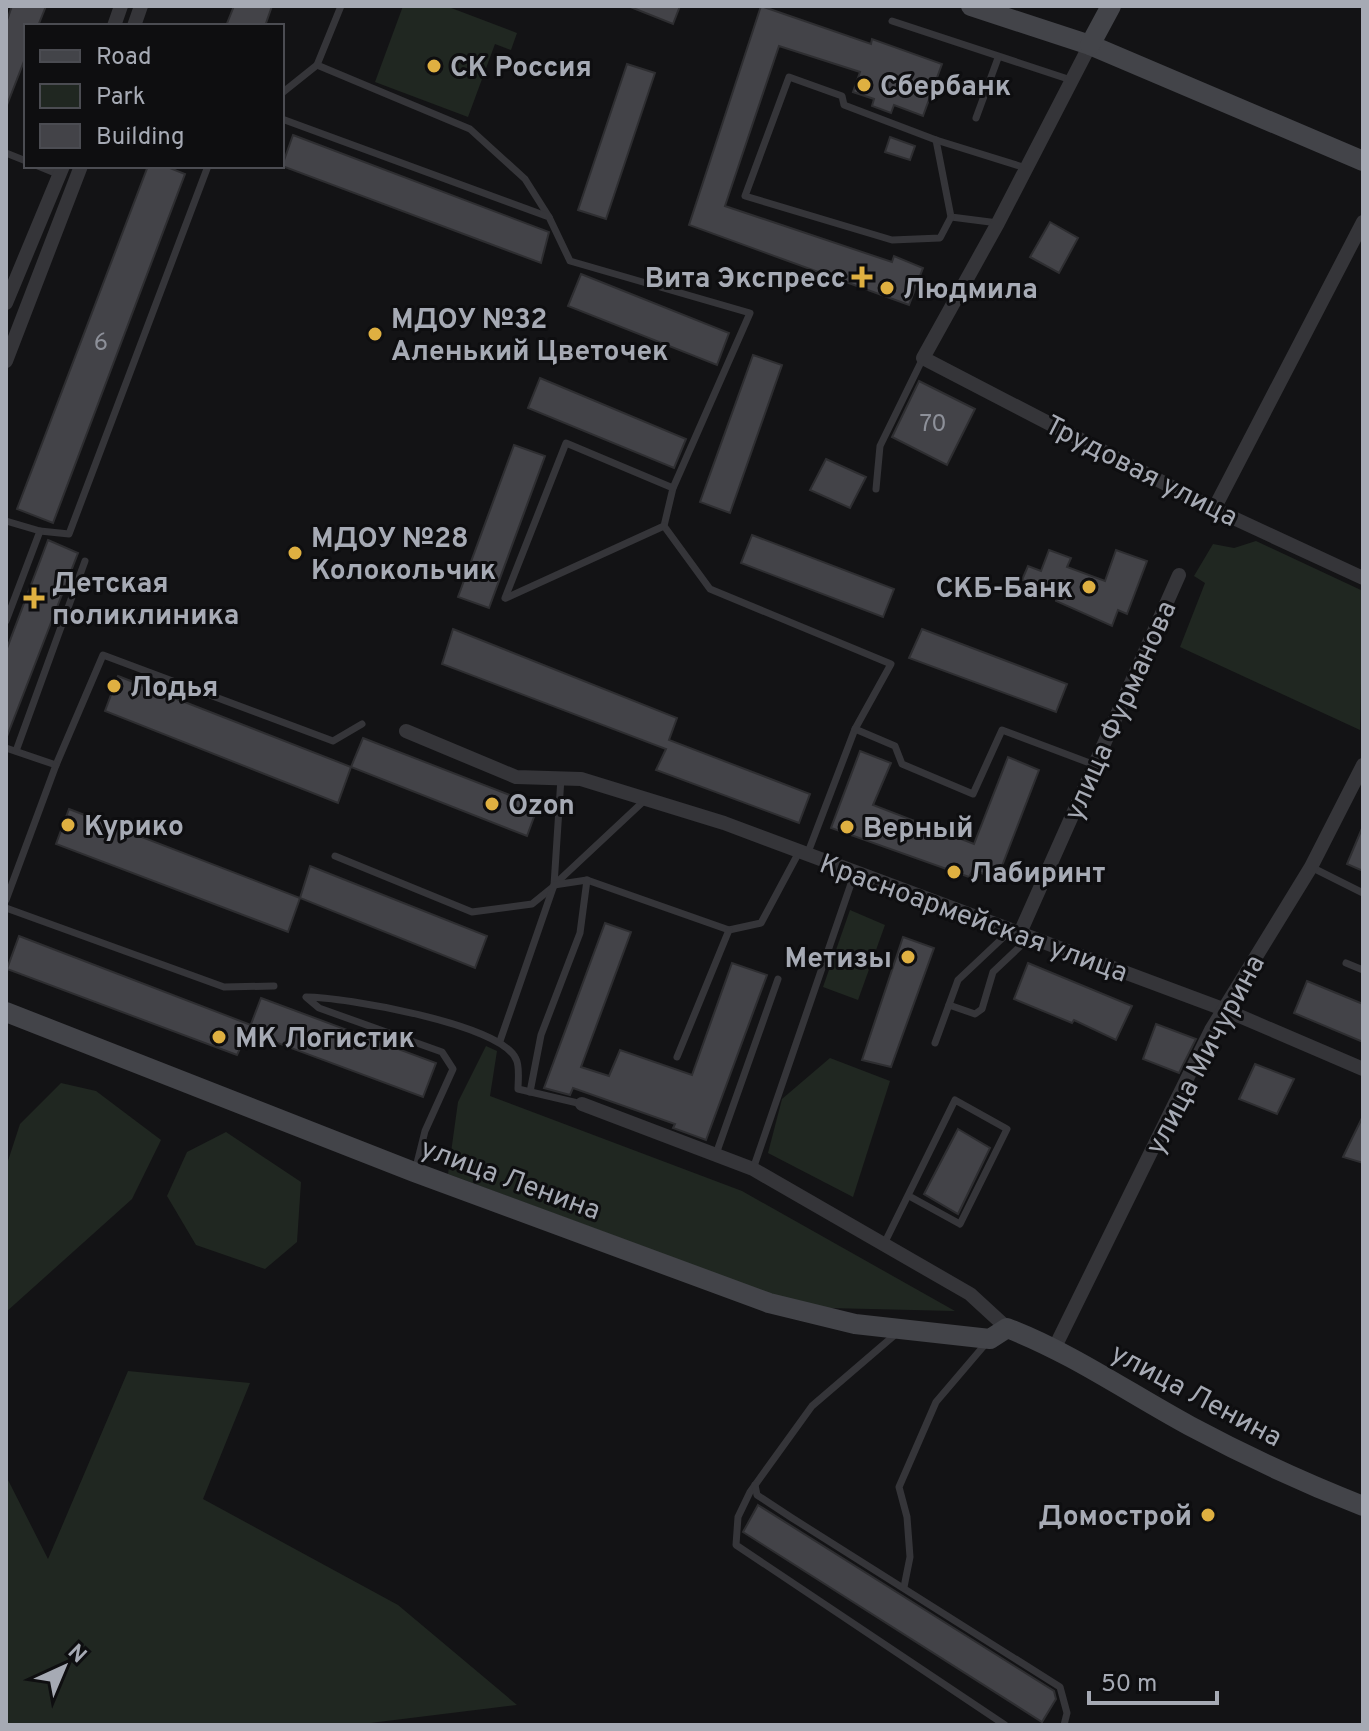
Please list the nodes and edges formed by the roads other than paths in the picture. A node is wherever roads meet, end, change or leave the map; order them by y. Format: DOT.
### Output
graph roads {
  1 [pos="341,6"];
  2 [pos="971,6"];
  3 [pos="1111,6"];
  4 [pos="892,21"];
  5 [pos="1090,45"];
  6 [pos="998,58"];
  7 [pos="317,65"];
  8 [pos="1071,80"];
  9 [pos="284,91"];
  10 [pos="976,118"];
  11 [pos="284,120"];
  12 [pos="936,140"];
  13 [pos="1363,161"];
  14 [pos="80,168"];
  15 [pos="207,168"];
  16 [pos="1026,168"];
  17 [pos="61,170"];
  18 [pos="549,217"];
  19 [pos="951,217"];
  20 [pos="1363,222"];
  21 [pos="998,223"];
  22 [pos="6,303"];
  23 [pos="923,358"];
  24 [pos="6,361"];
  25 [pos="673,488"];
  26 [pos="876,489"];
  27 [pos="1214,509"];
  28 [pos="6,521"];
  29 [pos="664,526"];
  30 [pos="40,531"];
  31 [pos="85,561"];
  32 [pos="1179,575"];
  33 [pos="1363,578"];
  34 [pos="6,621"];
  35 [pos="362,724"];
  36 [pos="855,729"];
  37 [pos="406,731"];
  38 [pos="6,748"];
  39 [pos="16,751"];
  40 [pos="56,765"];
  41 [pos="1095,765"];
  42 [pos="1363,765"];
  43 [pos="561,778"];
  44 [pos="647,798"];
  45 [pos="803,853"];
  46 [pos="335,856"];
  47 [pos="1311,867"];
  48 [pos="855,872"];
  49 [pos="587,880"];
  50 [pos="554,885"];
  51 [pos="1363,893"];
  52 [pos="6,900"];
  53 [pos="6,908"];
  54 [pos="729,930"];
  55 [pos="1021,933"];
  56 [pos="1346,963"];
  57 [pos="1363,970"];
  58 [pos="778,979"];
  59 [pos="274,986"];
  60 [pos="949,1005"];
  61 [pos="1223,1009"];
  62 [pos="6,1012"];
  63 [pos="500,1041"];
  64 [pos="935,1043"];
  65 [pos="677,1057"];
  66 [pos="1363,1069"];
  67 [pos="530,1092"];
  68 [pos="582,1104"];
  69 [pos="716,1156"];
  70 [pos="753,1169"];
  71 [pos="414,1172"];
  72 [pos="909,1196"];
  73 [pos="884,1244"];
  74 [pos="902,1329"];
  75 [pos="998,1334"];
  76 [pos="1054,1349"];
  77 [pos="755,1485"];
  78 [pos="1363,1506"];
  79 [pos="904,1587"];
  80 [pos="1005,1725"];
  81 [pos="1064,1725"];
  1 -- 7 [label="lane"];
  2 -- 5 [label="street"];
  3 -- 5 [label="street"];
  4 -- 6 [label="lane"];
  5 -- 8 [label="street"];
  5 -- 13 [label="street"];
  6 -- 8 [label="lane"];
  6 -- 10 [label="lane"];
  7 -- 9 [label="lane"];
  7 -- 18 [label="lane"];
  8 -- 16 [label="street"];
  11 -- 18 [label="lane"];
  12 -- 16 [label="lane"];
  12 -- 19 [label="lane"];
  12 -- 19 [label="lane"];
  14 -- 24 [label="street"];
  15 -- 30 [label="lane"];
  16 -- 21 [label="street"];
  17 -- 22 [label="street"];
  18 -- 25 [label="lane"];
  19 -- 21 [label="lane"];
  20 -- 27 [label="street"];
  21 -- 23 [label="street"];
  23 -- 26 [label="lane"];
  23 -- 27 [label="street, Трудовая улица"];
  25 -- 29 [label="lane"];
  25 -- 29 [label="lane"];
  27 -- 33 [label="street, Трудовая улица"];
  28 -- 30 [label="lane"];
  29 -- 36 [label="lane"];
  30 -- 34 [label="lane"];
  31 -- 39 [label="lane"];
  32 -- 41 [label="street, улица Фурманова"];
  35 -- 40 [label="lane"];
  36 -- 41 [label="lane"];
  36 -- 45 [label="lane"];
  37 -- 43 [label="street, Красноармейская улица"];
  38 -- 39 [label="lane"];
  39 -- 40 [label="lane"];
  40 -- 52 [label="lane"];
  41 -- 55 [label="street, улица Фурманова"];
  42 -- 47 [label="street, улица Мичурина"];
  43 -- 44 [label="street, Красноармейская улица"];
  43 -- 50 [label="lane"];
  44 -- 45 [label="street, Красноармейская улица"];
  44 -- 50 [label="lane"];
  45 -- 48 [label="street, Красноармейская улица"];
  45 -- 54 [label="lane"];
  46 -- 50 [label="lane"];
  47 -- 51 [label="lane"];
  47 -- 61 [label="street, улица Мичурина"];
  48 -- 55 [label="street, Красноармейская улица"];
  48 -- 70 [label="lane"];
  49 -- 50 [label="lane"];
  49 -- 54 [label="lane"];
  49 -- 67 [label="lane"];
  50 -- 63 [label="lane"];
  53 -- 59 [label="lane"];
  54 -- 65 [label="lane"];
  55 -- 60 [label="lane"];
  55 -- 60 [label="lane"];
  55 -- 61 [label="street, Красноармейская улица"];
  56 -- 57 [label="lane"];
  58 -- 69 [label="lane"];
  60 -- 64 [label="lane"];
  61 -- 66 [label="street, Красноармейская улица"];
  61 -- 76 [label="street, улица Мичурина"];
  62 -- 71 [label="street, улица Ленина"];
  63 -- 67 [label="lane"];
  63 -- 71 [label="lane"];
  67 -- 68 [label="lane"];
  68 -- 69 [label="street, улица Ленина"];
  69 -- 70 [label="street, улица Ленина"];
  70 -- 73 [label="street, улица Ленина"];
  71 -- 74 [label="street, улица Ленина"];
  72 -- 72 [label="lane"];
  72 -- 73 [label="lane"];
  73 -- 75 [label="street, улица Ленина"];
  74 -- 75 [label="street, улица Ленина"];
  74 -- 77 [label="lane"];
  75 -- 76 [label="street, улица Ленина"];
  75 -- 79 [label="lane"];
  76 -- 78 [label="street, улица Ленина"];
  77 -- 79 [label="lane"];
  77 -- 80 [label="lane"];
  79 -- 81 [label="lane"];
}
